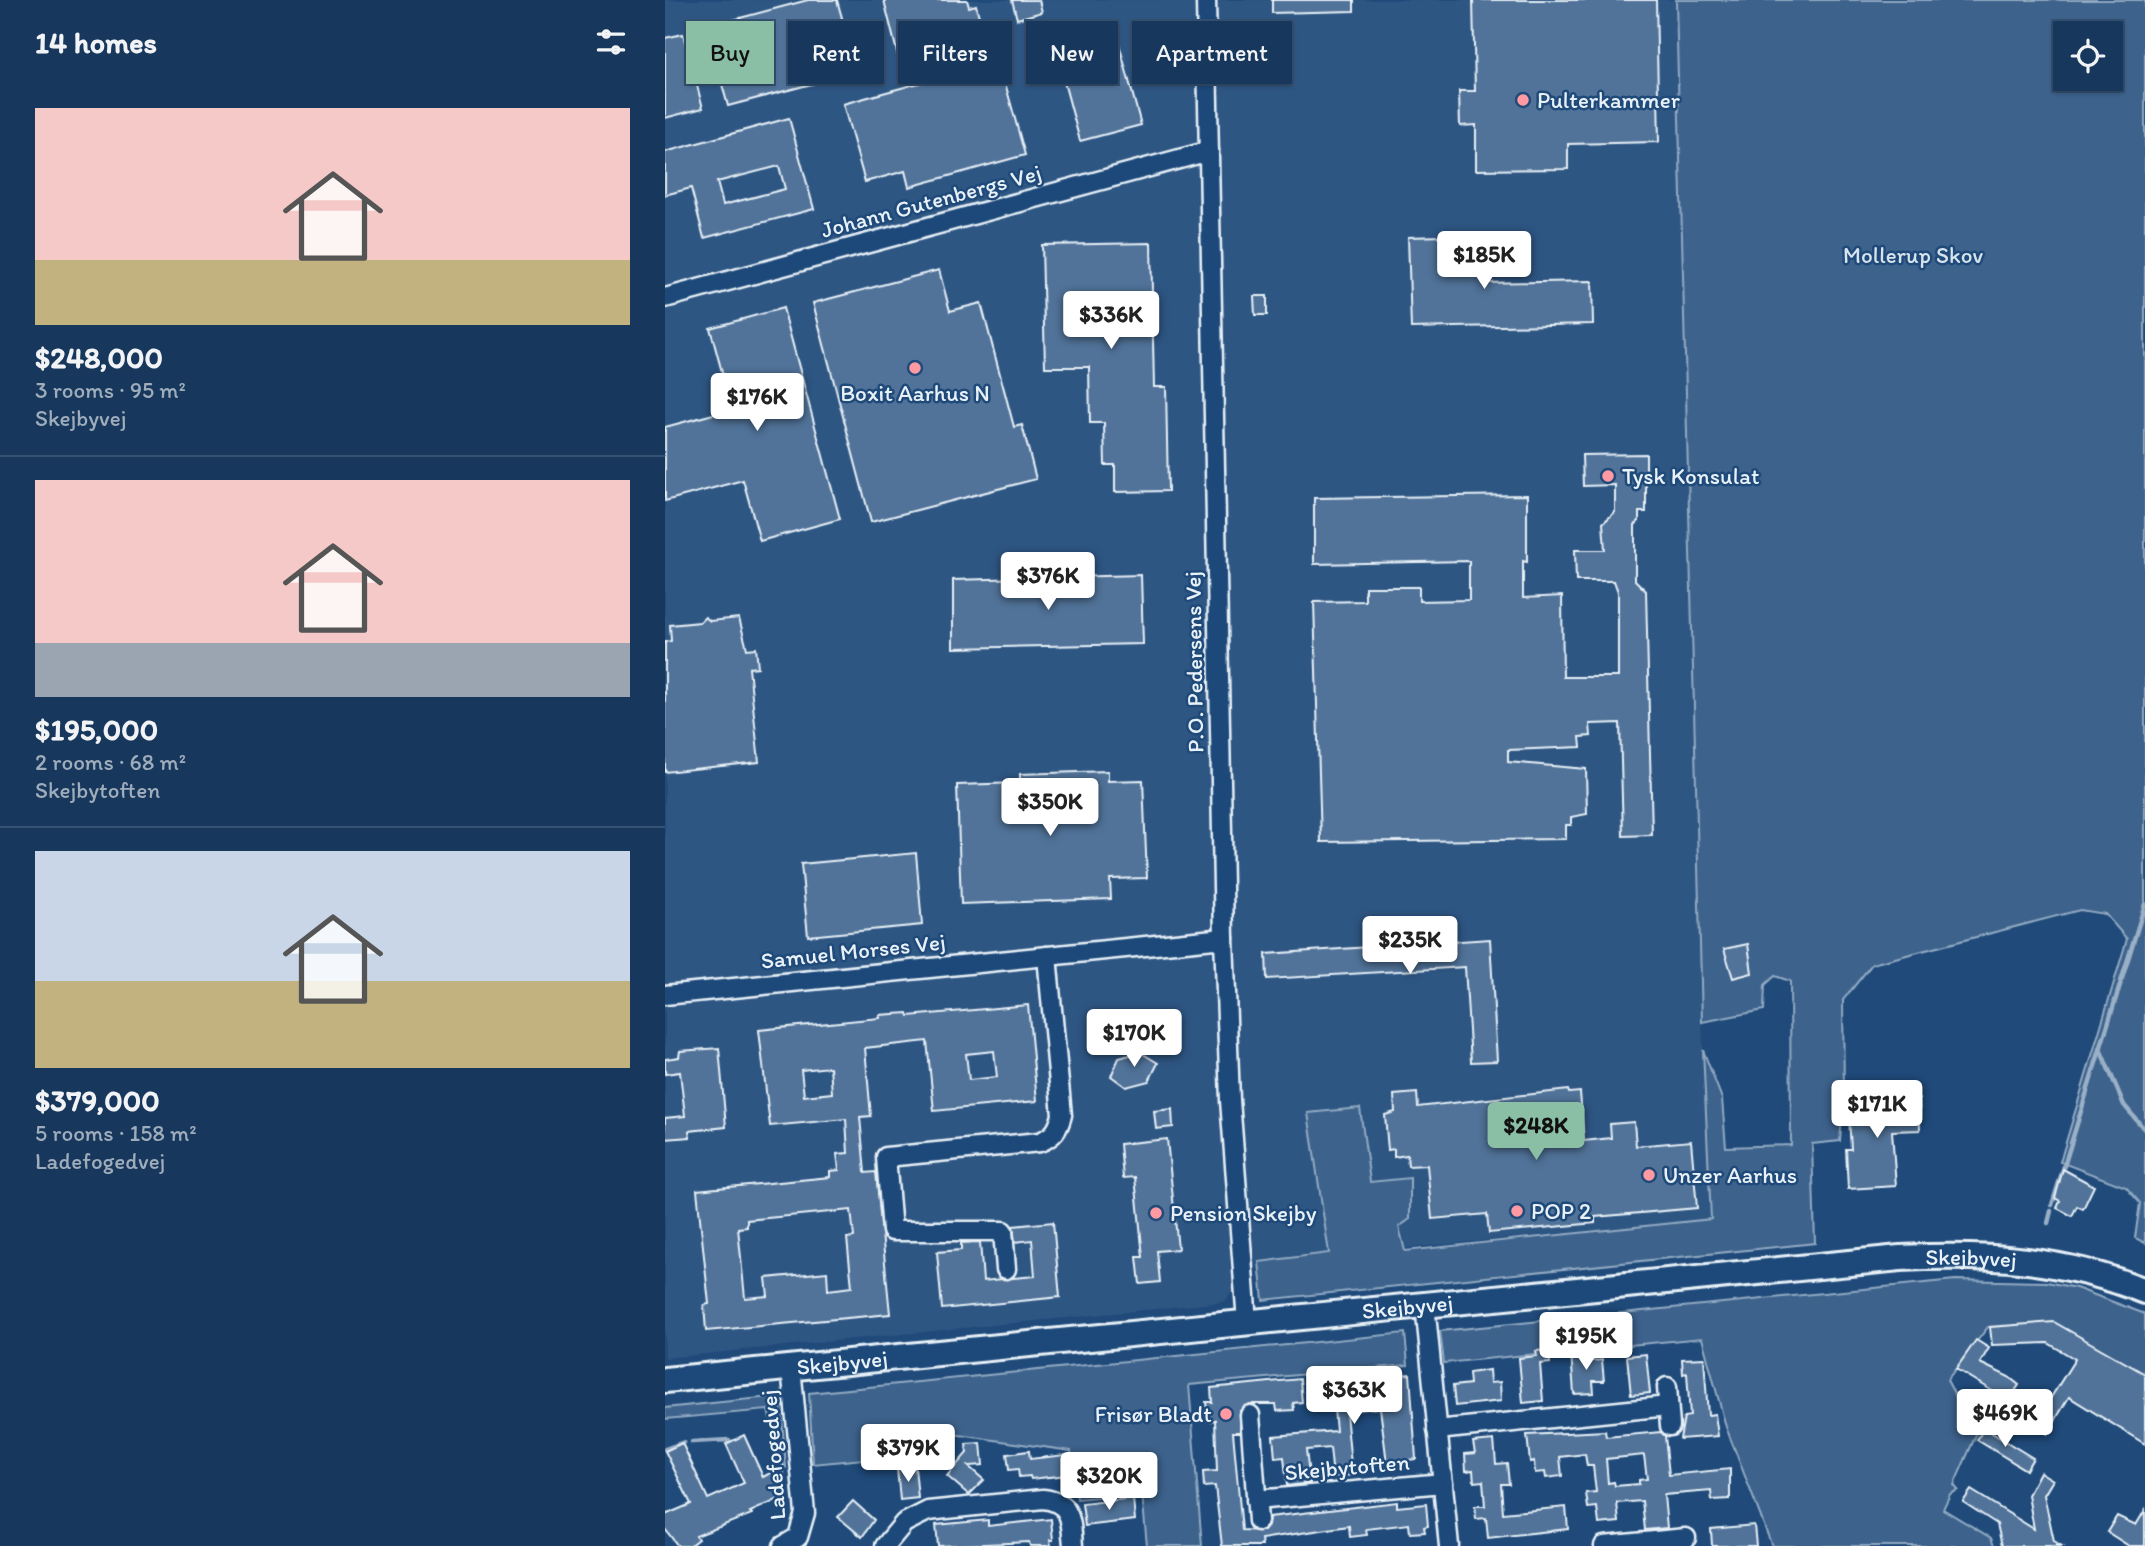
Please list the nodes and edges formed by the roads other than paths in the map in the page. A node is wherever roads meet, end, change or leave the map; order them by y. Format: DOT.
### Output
graph roads {
  1 [pos="1206,0"];
  2 [pos="1209,151"];
  3 [pos="665,298"];
  4 [pos="1224,938"];
  5 [pos="1047,956"];
  6 [pos="665,995"];
  7 [pos="1006,1269"];
  8 [pos="2145,1291"];
  9 [pos="1425,1304"];
  10 [pos="1247,1322"];
  11 [pos="790,1367"];
  12 [pos="665,1380"];
  13 [pos="1667,1387"];
  14 [pos="1668,1406"];
  15 [pos="1250,1415"];
  16 [pos="1670,1426"];
  17 [pos="1437,1430"];
  18 [pos="1443,1483"];
  19 [pos="1256,1500"];
  20 [pos="1258,1521"];
  21 [pos="1686,1536"];
  22 [pos="797,1543"];
  23 [pos="885,1546"];
  24 [pos="1073,1546"];
  25 [pos="1449,1546"];
  26 [pos="1604,1546"];
  1 -- 2 [label="street, P.O. Pedersens Vej"];
  2 -- 3 [label="street, Johann Gutenbergs Vej"];
  2 -- 4 [label="street, P.O. Pedersens Vej"];
  4 -- 5 [label="street, Samuel Morses Vej"];
  4 -- 10 [label="street, P.O. Pedersens Vej"];
  5 -- 6 [label="street, Samuel Morses Vej"];
  5 -- 7 [label="street"];
  8 -- 9 [label="street, Skejbyvej"];
  9 -- 10 [label="street, Skejbyvej"];
  9 -- 17 [label="street, Skejbytoften"];
  10 -- 11 [label="street, Skejbyvej"];
  11 -- 12 [label="street, Skejbyvej"];
  11 -- 22 [label="street, Ladefogedvej"];
  13 -- 14 [label="street"];
  14 -- 16 [label="street"];
  14 -- 17 [label="street"];
  15 -- 19 [label="street, Skejbytoften"];
  17 -- 18 [label="street, Skejbytoften"];
  18 -- 19 [label="street, Skejbytoften"];
  18 -- 25 [label="street, Skejbytoften"];
  19 -- 20 [label="street, Skejbytoften"];
  21 -- 26 [label="street"];
  23 -- 24 [label="street"];
}
